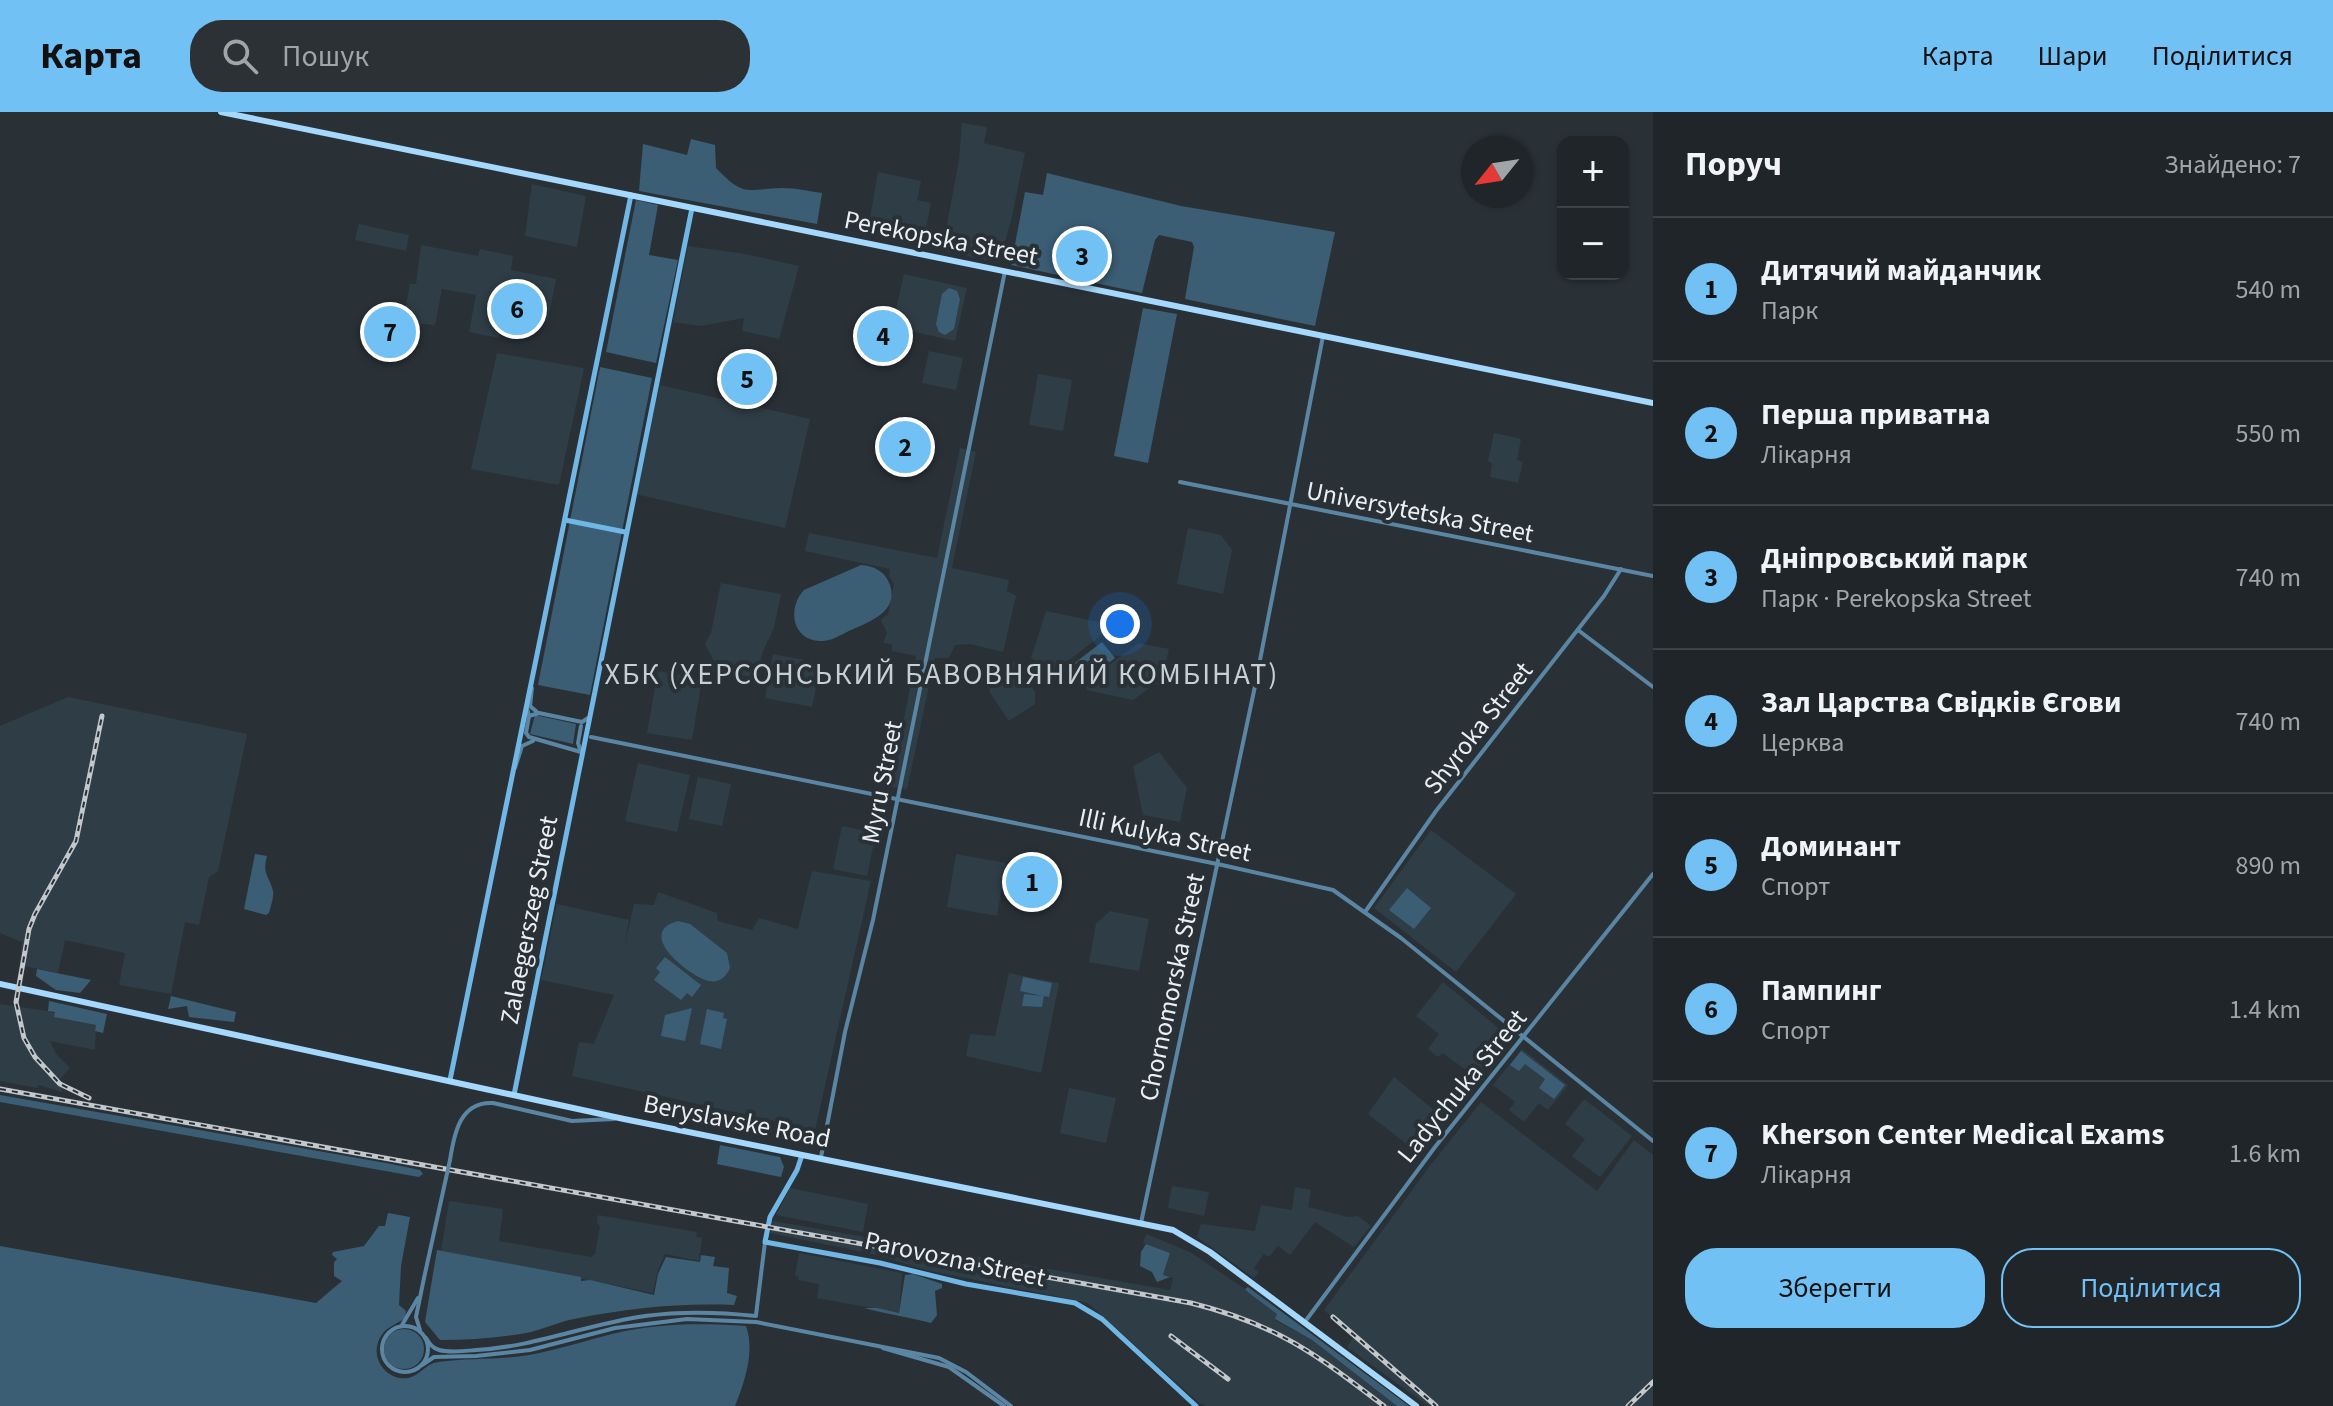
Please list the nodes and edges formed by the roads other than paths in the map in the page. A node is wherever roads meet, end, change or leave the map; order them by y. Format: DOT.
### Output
graph roads {
  1 [pos="221,112"];
  2 [pos="631,195"];
  3 [pos="692,208"];
  4 [pos="1005,271"];
  5 [pos="1323,336"];
  6 [pos="1653,403"];
  7 [pos="1180,482"];
  8 [pos="1289,505"];
  9 [pos="565,520"];
  10 [pos="625,532"];
  11 [pos="1621,569"];
  12 [pos="1653,576"];
  13 [pos="1578,630"];
  14 [pos="532,687"];
  15 [pos="1653,687"];
  16 [pos="539,713"];
  17 [pos="527,718"];
  18 [pos="588,718"];
  19 [pos="576,721"];
  20 [pos="583,728"];
  21 [pos="591,737"];
  22 [pos="537,740"];
  23 [pos="581,742"];
  24 [pos="571,748"];
  25 [pos="581,752"];
  26 [pos="514,770"];
  27 [pos="896,799"];
  28 [pos="1216,863"];
  29 [pos="1653,874"];
  30 [pos="1365,912"];
  31 [pos="0,984"];
  32 [pos="1524,1038"];
  33 [pos="450,1080"];
  34 [pos="514,1095"];
  35 [pos="539,1101"];
  36 [pos="541,1115"];
  37 [pos="624,1119"];
  38 [pos="1653,1141"];
  39 [pos="802,1155"];
  40 [pos="821,1159"];
  41 [pos="1141,1223"];
  42 [pos="765,1242"];
  43 [pos="420,1296"];
  44 [pos="756,1319"];
  45 [pos="1304,1323"];
  46 [pos="401,1326"];
  47 [pos="421,1332"];
  48 [pos="426,1338"];
  49 [pos="878,1346"];
  50 [pos="422,1365"];
  51 [pos="1004,1406"];
  52 [pos="1011,1406"];
  53 [pos="1196,1406"];
  54 [pos="1416,1406"];
  1 -- 2 [label="main road, Perekopska Street"];
  2 -- 3 [label="main road, Perekopska Street"];
  2 -- 9 [label="main road"];
  3 -- 4 [label="main road, Perekopska Street"];
  3 -- 10 [label="main road"];
  4 -- 5 [label="main road, Perekopska Street"];
  4 -- 27 [label="street, Myru Street"];
  5 -- 6 [label="main road, Perekopska Street"];
  5 -- 8 [label="street, Chornomorska Street"];
  7 -- 8 [label="street, Universytetska Street"];
  8 -- 11 [label="street, Universytetska Street"];
  8 -- 28 [label="street, Chornomorska Street"];
  9 -- 10 [label="main road"];
  9 -- 14 [label="main road"];
  10 -- 18 [label="main road"];
  11 -- 12 [label="street, Universytetska Street"];
  11 -- 13 [label="street, Shyroka Street"];
  13 -- 15 [label="street"];
  13 -- 30 [label="street, Shyroka Street"];
  14 -- 16 [label="street"];
  14 -- 17 [label="main road, Zalaegerszeg Street"];
  16 -- 17 [label="street"];
  16 -- 19 [label="street"];
  17 -- 22 [label="street"];
  17 -- 26 [label="main road, Zalaegerszeg Street"];
  18 -- 19 [label="street"];
  18 -- 20 [label="main road, Zalaegerszeg Street"];
  19 -- 20 [label="street"];
  20 -- 21 [label="street"];
  20 -- 23 [label="main road, Zalaegerszeg Street"];
  21 -- 23 [label="street"];
  21 -- 27 [label="street, Illi Kulyka Street"];
  22 -- 24 [label="street"];
  22 -- 26 [label="street"];
  23 -- 24 [label="street"];
  23 -- 25 [label="main road, Zalaegerszeg Street"];
  24 -- 25 [label="street"];
  25 -- 34 [label="main road, Zalaegerszeg Street"];
  26 -- 33 [label="main road, Zalaegerszeg Street"];
  27 -- 28 [label="street, Illi Kulyka Street"];
  27 -- 40 [label="street, Myru Street"];
  28 -- 30 [label="street, Illi Kulyka Street"];
  28 -- 41 [label="street, Chornomorska Street"];
  29 -- 32 [label="street, Ladychuka Street"];
  30 -- 32 [label="street, Illi Kulyka Street"];
  31 -- 33 [label="main road, Beryslavske Road"];
  32 -- 38 [label="street, Illi Kulyka Street"];
  32 -- 45 [label="street, Ladychuka Street"];
  33 -- 34 [label="main road, Beryslavske Road"];
  34 -- 35 [label="main road, Beryslavske Road"];
  35 -- 36 [label="street"];
  35 -- 37 [label="main road, Beryslavske Road"];
  36 -- 37 [label="street"];
  36 -- 43 [label="street, bridge"];
  37 -- 39 [label="main road, Beryslavske Road"];
  39 -- 40 [label="main road, Beryslavske Road"];
  39 -- 42 [label="main road"];
  40 -- 41 [label="main road, Beryslavske Road"];
  41 -- 45 [label="main road, Beryslavske Road"];
  42 -- 44 [label="street"];
  42 -- 53 [label="main road, Parovozna Street"];
  43 -- 46 [label="street"];
  43 -- 47 [label="street"];
  44 -- 48 [label="street"];
  44 -- 49 [label="street"];
  44 -- 50 [label="street"];
  45 -- 54 [label="main road, Beryslavske Road"];
  46 -- 47 [label="street"];
  46 -- 50 [label="street"];
  47 -- 48 [label="street"];
  48 -- 50 [label="street"];
  49 -- 51 [label="street"];
  49 -- 52 [label="street"];
}
